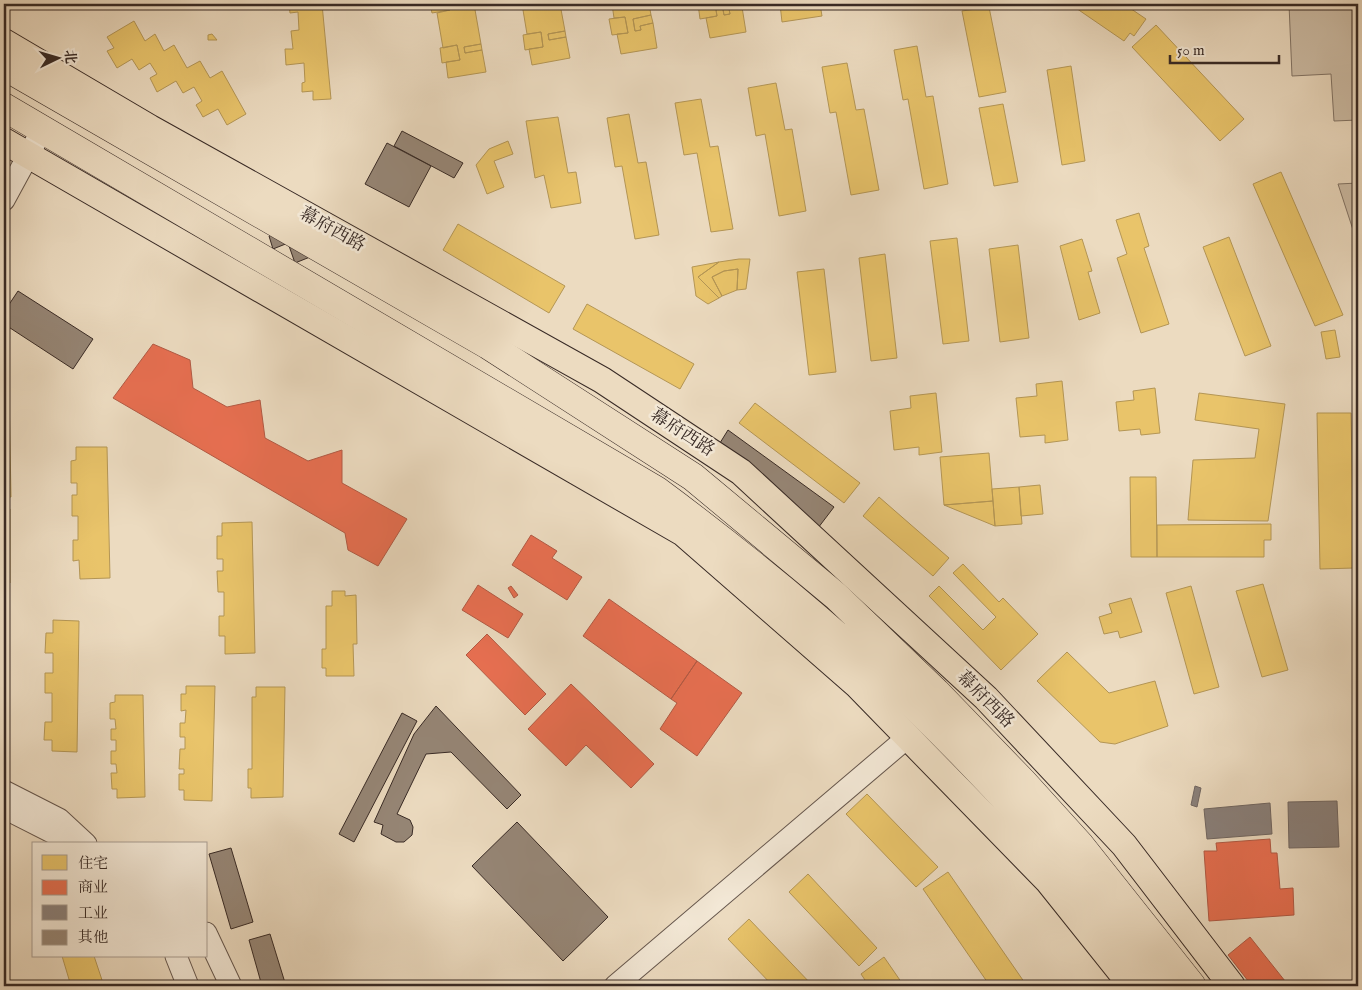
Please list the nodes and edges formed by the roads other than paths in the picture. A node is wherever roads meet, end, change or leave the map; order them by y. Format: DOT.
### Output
graph roads {
  1 [pos="4,42"];
  2 [pos="4,66"];
  3 [pos="4,107"];
  4 [pos="42,130"];
  5 [pos="4,141"];
  6 [pos="28,155"];
  7 [pos="4,200"];
  8 [pos="908,737"];
  9 [pos="4,791"];
  10 [pos="4,808"];
  11 [pos="71,842"];
  12 [pos="84,842"];
  13 [pos="208,937"];
  14 [pos="177,958"];
  15 [pos="188,986"];
  16 [pos="232,986"];
  17 [pos="615,986"];
  18 [pos="1132,986"];
  19 [pos="1158,986"];
  20 [pos="1192,986"];
  21 [pos="1232,986"];
  1 -- 21 [label="main road, 幕府西路"];
  2 -- 20 [label="highway, 幕府西路"];
  3 -- 4 [label="highway"];
  4 -- 6 [label="street"];
  4 -- 19 [label="highway"];
  5 -- 6 [label="main road"];
  6 -- 7 [label="street"];
  6 -- 8 [label="main road"];
  8 -- 17 [label="street"];
  8 -- 18 [label="main road"];
  9 -- 12 [label="street"];
  10 -- 11 [label="street"];
  13 -- 16 [label="street"];
  14 -- 15 [label="street"];
}
